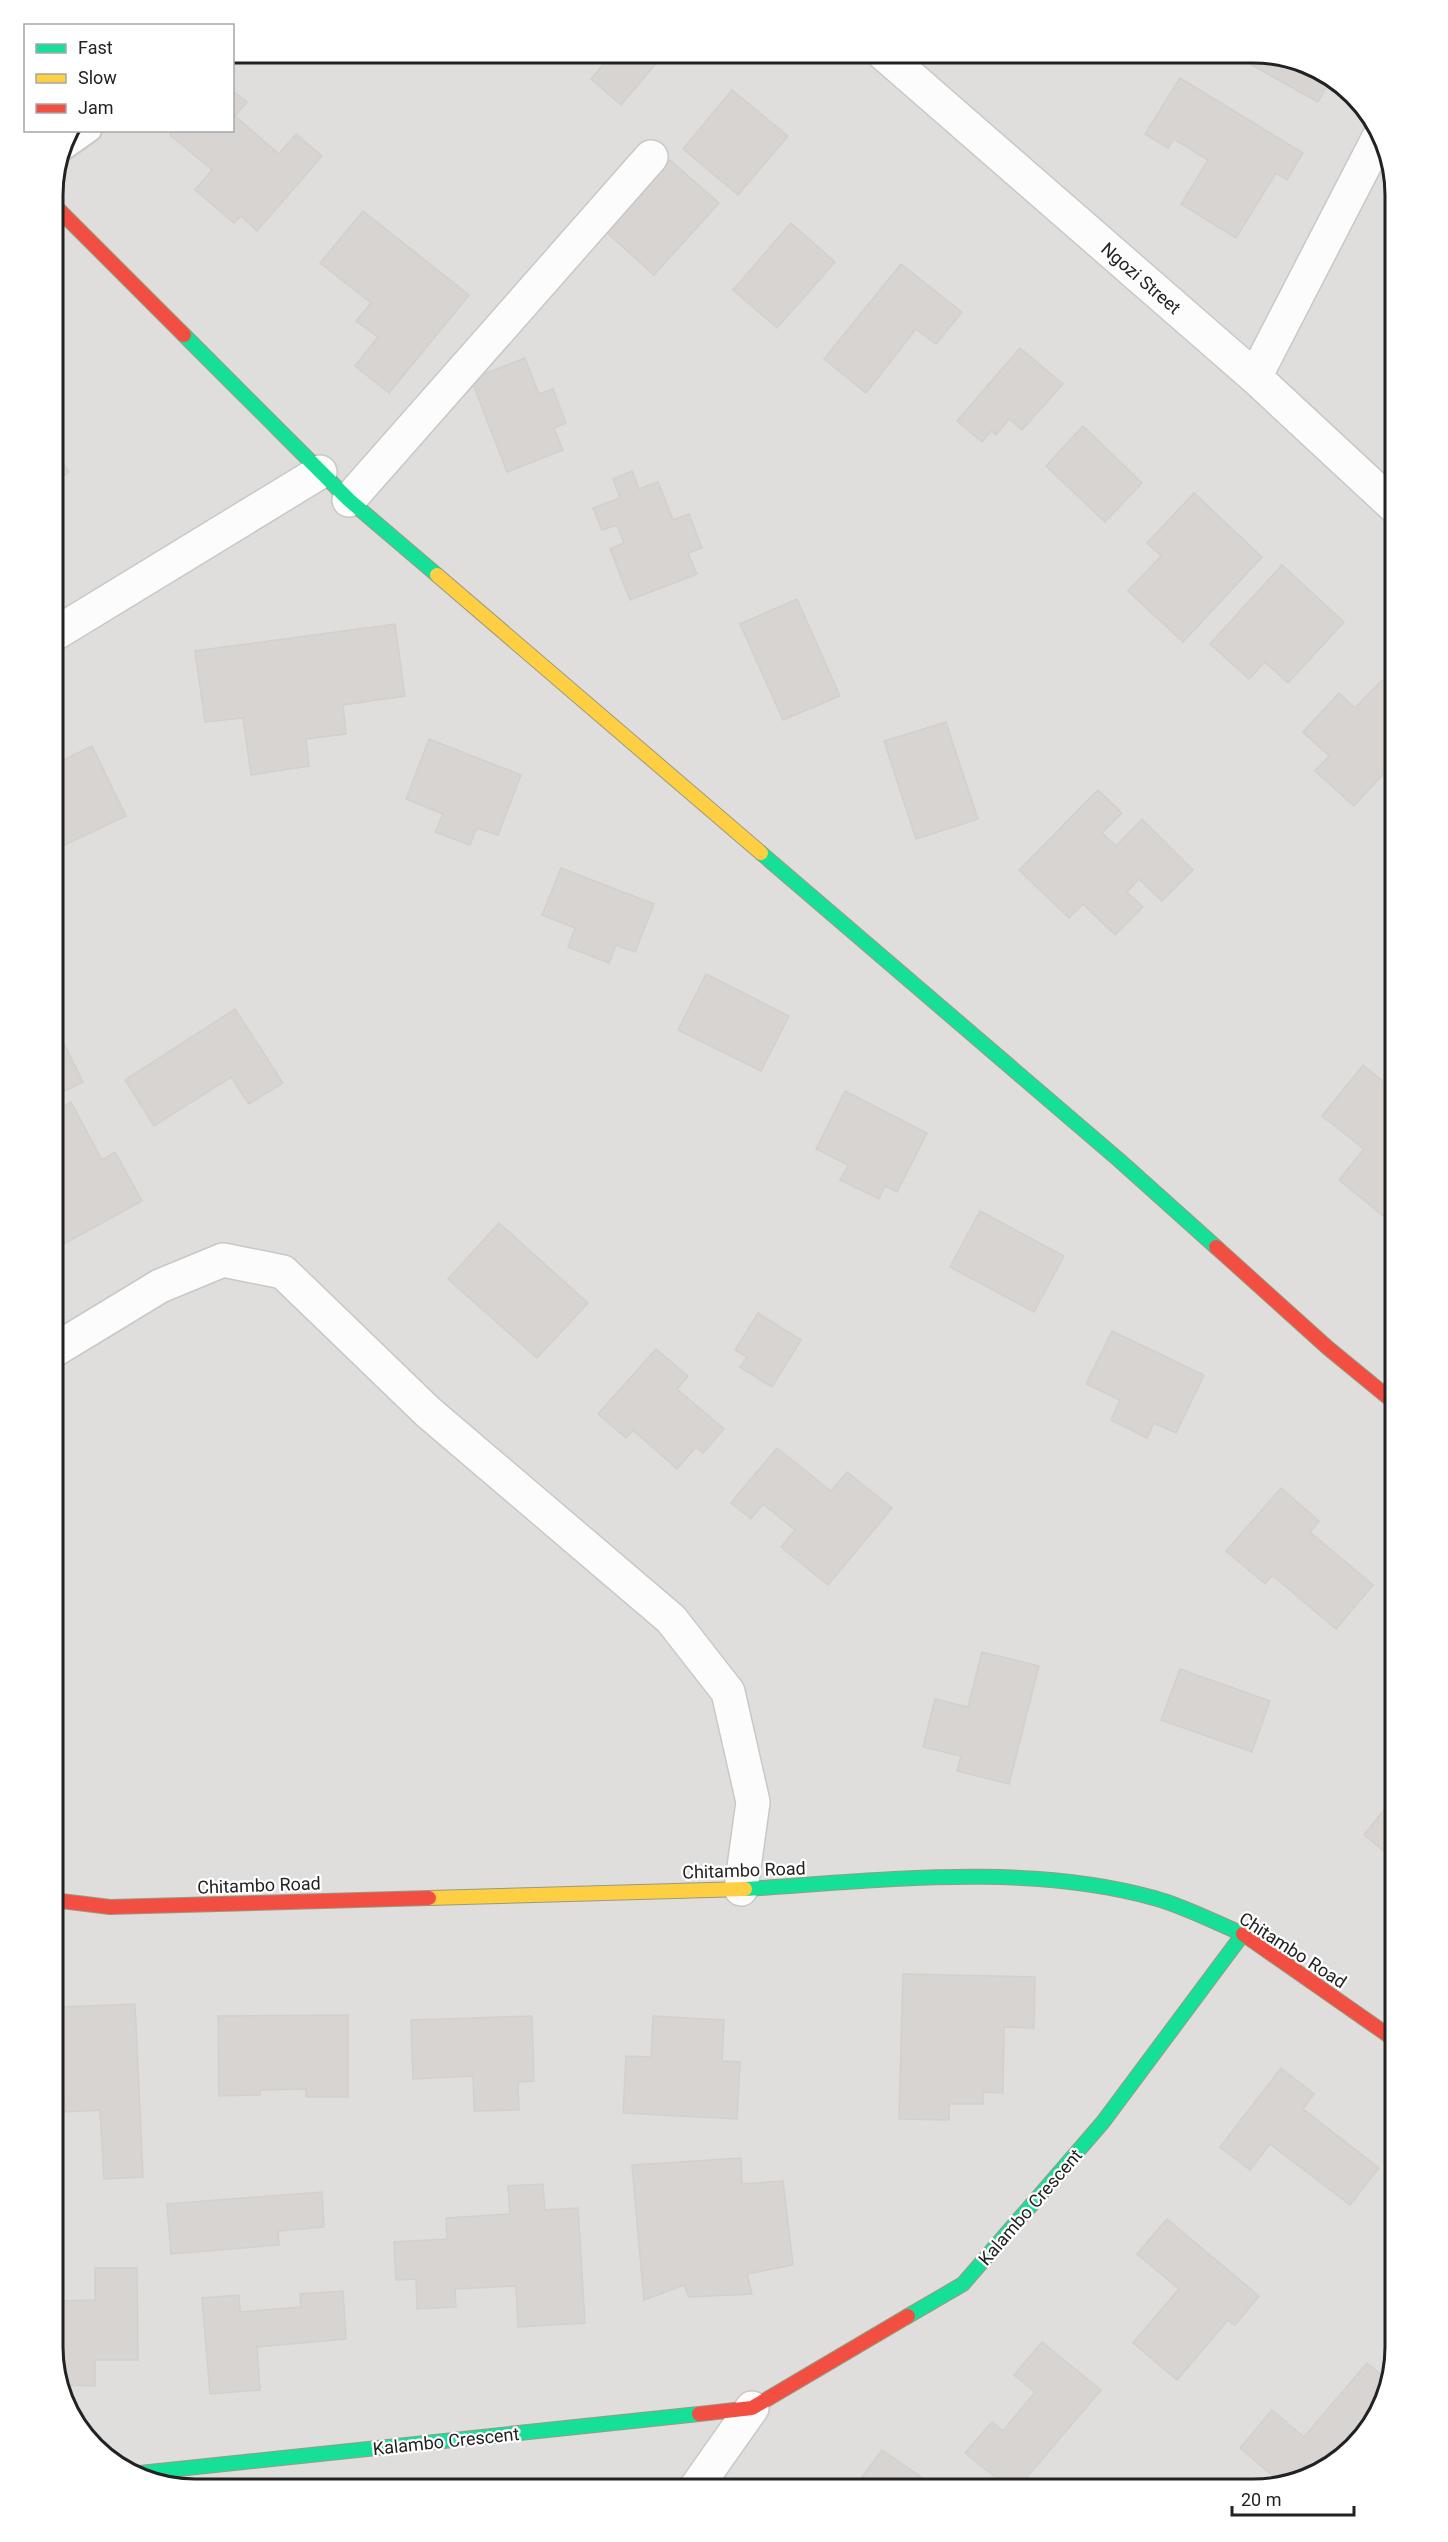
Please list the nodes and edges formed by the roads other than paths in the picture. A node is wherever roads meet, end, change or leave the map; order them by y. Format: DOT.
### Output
graph roads {
  1 [pos="894,63"];
  2 [pos="1375,145"];
  3 [pos="651,157"];
  4 [pos="63,214"];
  5 [pos="1255,377"];
  6 [pos="320,472"];
  7 [pos="1385,498"];
  8 [pos="349,500"];
  9 [pos="63,629"];
  10 [pos="63,1345"];
  11 [pos="1385,1394"];
  12 [pos="741,1889"];
  13 [pos="63,1901"];
  14 [pos="1243,1934"];
  15 [pos="1385,2033"];
  16 [pos="752,2408"];
  17 [pos="152,2472"];
  18 [pos="702,2479"];
  1 -- 5 [label="street, Ngozi Street"];
  2 -- 5 [label="street"];
  3 -- 8 [label="street"];
  4 -- 6 [label="street"];
  5 -- 7 [label="street, Ngozi Street"];
  6 -- 8 [label="street"];
  6 -- 9 [label="street"];
  8 -- 11 [label="street"];
  10 -- 12 [label="street"];
  12 -- 13 [label="street, Chitambo Road"];
  12 -- 14 [label="street, Chitambo Road"];
  14 -- 15 [label="street, Chitambo Road"];
  14 -- 16 [label="street, Kalambo Crescent"];
  16 -- 17 [label="street, Kalambo Crescent"];
  16 -- 18 [label="street, Kalambo Crescent"];
}
